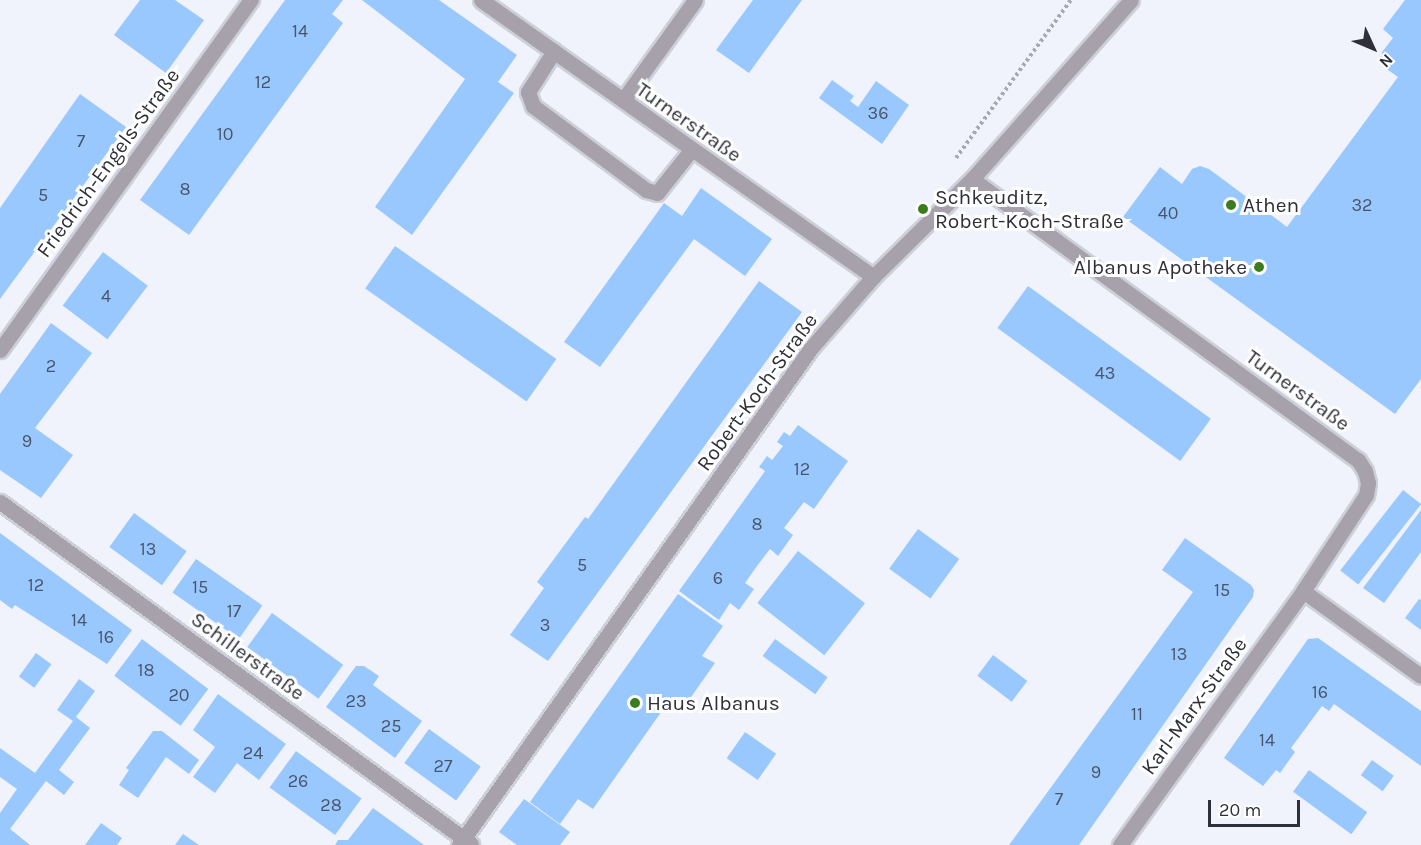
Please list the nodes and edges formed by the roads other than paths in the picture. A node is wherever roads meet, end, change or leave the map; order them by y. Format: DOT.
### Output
graph roads {
  1 [pos="251,0"];
  2 [pos="481,0"];
  3 [pos="694,0"];
  4 [pos="1131,0"];
  5 [pos="554,51"];
  6 [pos="623,100"];
  7 [pos="692,149"];
  8 [pos="972,179"];
  9 [pos="873,277"];
  10 [pos="0,350"];
  11 [pos="0,502"];
  12 [pos="1303,591"];
  13 [pos="1421,676"];
  14 [pos="464,843"];
  15 [pos="1120,845"];
  1 -- 10 [label="street, Friedrich-Engels-Straße"];
  2 -- 5 [label="street, Turnerstraße"];
  3 -- 6 [label="street"];
  4 -- 8 [label="street, Robert-Koch-Straße"];
  5 -- 6 [label="street, Turnerstraße"];
  5 -- 7 [label="street"];
  6 -- 7 [label="street, Turnerstraße"];
  7 -- 9 [label="street, Turnerstraße"];
  8 -- 9 [label="street, Robert-Koch-Straße"];
  8 -- 12 [label="street, Turnerstraße"];
  9 -- 14 [label="street, Robert-Koch-Straße"];
  11 -- 14 [label="street, Schillerstraße"];
  12 -- 13 [label="street"];
  12 -- 15 [label="street, Karl-Marx-Straße"];
}
